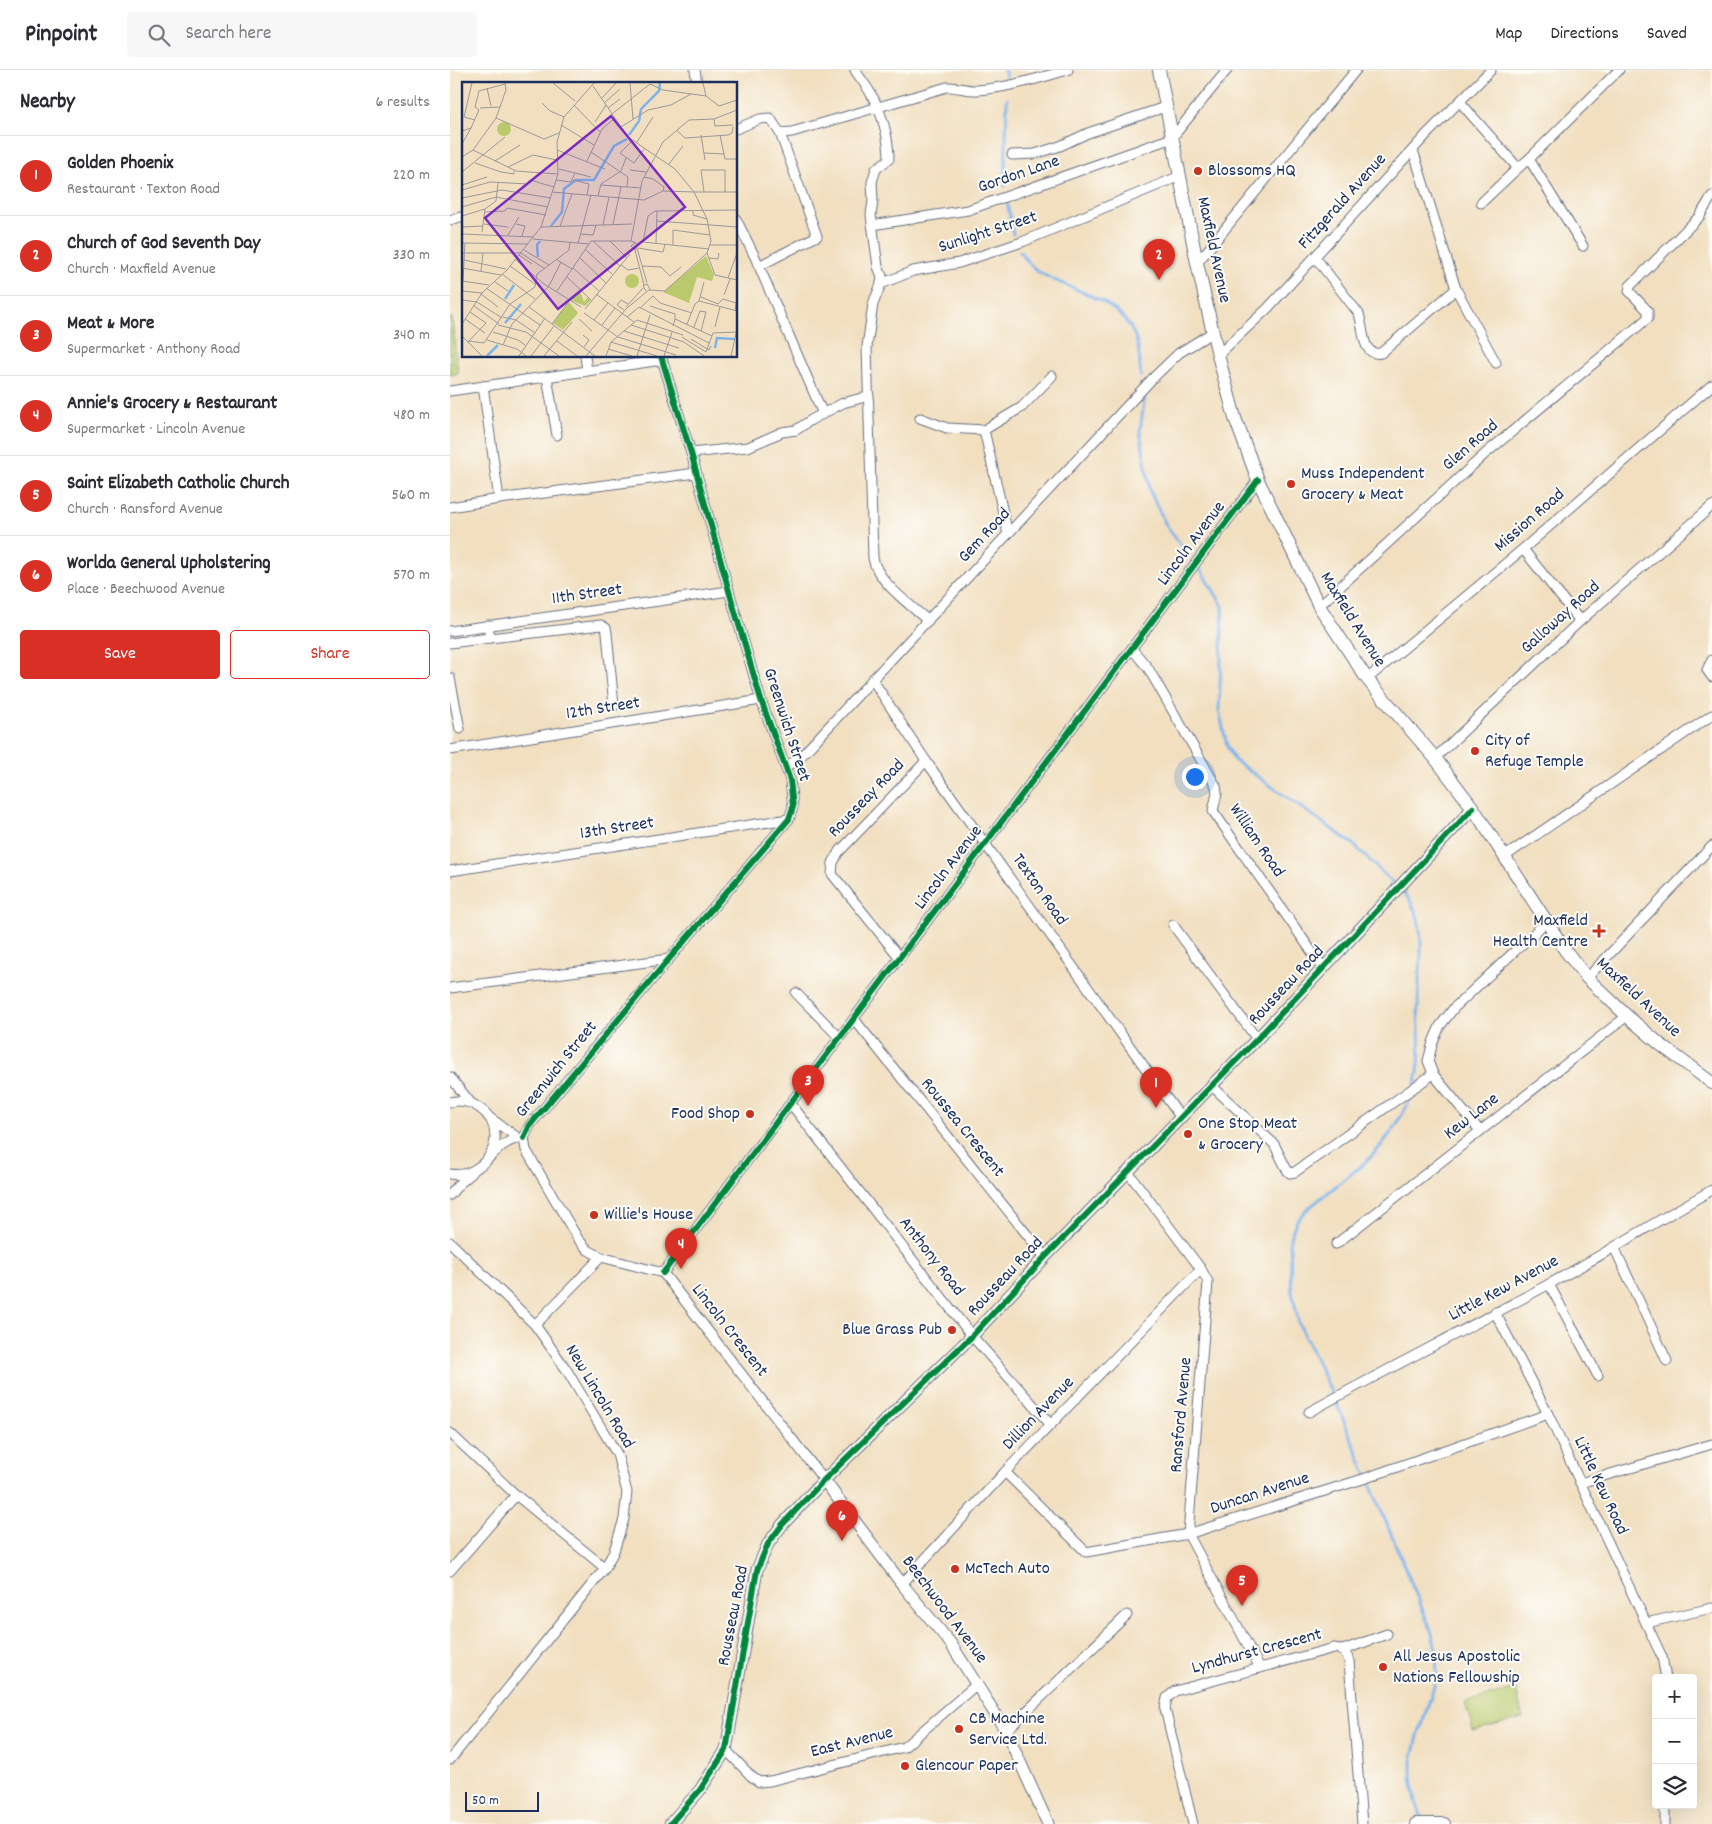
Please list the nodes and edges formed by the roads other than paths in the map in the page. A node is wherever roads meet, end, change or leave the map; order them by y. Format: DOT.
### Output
graph roads {
  1 [pos="855,70"];
  2 [pos="1068,70"];
  3 [pos="1159,70"];
  4 [pos="1228,70"];
  5 [pos="1356,70"];
  6 [pos="1492,70"];
  7 [pos="1619,70"];
  8 [pos="1460,102"];
  9 [pos="876,107"];
  10 [pos="1165,107"];
  11 [pos="738,128"];
  12 [pos="780,133"];
  13 [pos="1172,138"];
  14 [pos="1412,150"];
  15 [pos="1012,155"];
  16 [pos="1530,159"];
  17 [pos="1518,168"];
  18 [pos="1180,176"];
  19 [pos="1712,196"];
  20 [pos="1481,203"];
  21 [pos="738,223"];
  22 [pos="872,225"];
  23 [pos="1583,246"];
  24 [pos="1315,258"];
  25 [pos="1197,263"];
  26 [pos="759,266"];
  27 [pos="881,284"];
  28 [pos="1456,289"];
  29 [pos="1213,332"];
  30 [pos="1218,355"];
  31 [pos="585,358"];
  32 [pos="662,358"];
  33 [pos="1496,363"];
  34 [pos="587,371"];
  35 [pos="1052,376"];
  36 [pos="547,377"];
  37 [pos="1712,385"];
  38 [pos="483,386"];
  39 [pos="450,390"];
  40 [pos="869,396"];
  41 [pos="823,414"];
  42 [pos="920,418"];
  43 [pos="984,430"];
  44 [pos="557,435"];
  45 [pos="691,453"];
  46 [pos="696,473"];
  47 [pos="1258,480"];
  48 [pos="499,499"];
  49 [pos="1712,506"];
  50 [pos="450,507"];
  51 [pos="1008,534"];
  52 [pos="1523,549"];
  53 [pos="729,592"];
  54 [pos="1319,606"];
  55 [pos="1580,620"];
  56 [pos="928,621"];
  57 [pos="488,625"];
  58 [pos="450,631"];
  59 [pos="490,638"];
  60 [pos="450,643"];
  61 [pos="1132,649"];
  62 [pos="1712,660"];
  63 [pos="1712,677"];
  64 [pos="450,678"];
  65 [pos="872,679"];
  66 [pos="1367,679"];
  67 [pos="762,700"];
  68 [pos="614,706"];
  69 [pos="1712,715"];
  70 [pos="460,729"];
  71 [pos="450,750"];
  72 [pos="1434,758"];
  73 [pos="926,761"];
  74 [pos="785,765"];
  75 [pos="1473,808"];
  76 [pos="789,819"];
  77 [pos="986,843"];
  78 [pos="1712,846"];
  79 [pos="1504,857"];
  80 [pos="450,871"];
  81 [pos="1546,922"];
  82 [pos="1173,925"];
  83 [pos="900,958"];
  84 [pos="669,959"];
  85 [pos="1324,969"];
  86 [pos="1587,978"];
  87 [pos="450,988"];
  88 [pos="796,993"];
  89 [pos="1627,1016"];
  90 [pos="854,1019"];
  91 [pos="840,1038"];
  92 [pos="1258,1039"];
  93 [pos="1433,1074"];
  94 [pos="450,1077"];
  95 [pos="1710,1078"];
  96 [pos="1212,1086"];
  97 [pos="450,1102"];
  98 [pos="470,1102"];
  99 [pos="790,1104"];
  100 [pos="483,1110"];
  101 [pos="1181,1118"];
  102 [pos="1480,1131"];
  103 [pos="521,1138"];
  104 [pos="486,1161"];
  105 [pos="476,1170"];
  106 [pos="1128,1172"];
  107 [pos="450,1174"];
  108 [pos="1712,1190"];
  109 [pos="450,1195"];
  110 [pos="450,1242"];
  111 [pos="1336,1244"];
  112 [pos="1614,1247"];
  113 [pos="601,1257"];
  114 [pos="1045,1257"];
  115 [pos="1201,1269"];
  116 [pos="663,1273"];
  117 [pos="1549,1284"];
  118 [pos="1495,1312"];
  119 [pos="534,1325"];
  120 [pos="972,1336"];
  121 [pos="1667,1361"];
  122 [pos="1598,1376"];
  123 [pos="1309,1412"];
  124 [pos="1548,1414"];
  125 [pos="1051,1425"];
  126 [pos="450,1433"];
  127 [pos="1712,1444"];
  128 [pos="1005,1472"];
  129 [pos="824,1480"];
  130 [pos="1580,1483"];
  131 [pos="516,1494"];
  132 [pos="1188,1534"];
  133 [pos="605,1568"];
  134 [pos="450,1571"];
  135 [pos="902,1584"];
  136 [pos="1712,1608"];
  137 [pos="1127,1614"];
  138 [pos="1646,1623"];
  139 [pos="1388,1634"];
  140 [pos="1342,1650"];
  141 [pos="1260,1668"];
  142 [pos="1665,1674"];
  143 [pos="976,1684"];
  144 [pos="1006,1731"];
  145 [pos="726,1750"];
  146 [pos="450,1760"];
  147 [pos="1665,1809"];
  148 [pos="1439,1823"];
  149 [pos="670,1824"];
  150 [pos="1048,1824"];
  151 [pos="1193,1824"];
  152 [pos="1362,1824"];
  153 [pos="1416,1824"];
  154 [pos="1665,1824"];
  1 -- 9 [label="street"];
  2 -- 9 [label="street"];
  3 -- 10 [label="main road, Maxfield Avenue"];
  4 -- 13 [label="street"];
  5 -- 25 [label="street"];
  6 -- 8 [label="street, Fitzgerald Avenue"];
  7 -- 16 [label="street"];
  8 -- 14 [label="street, Fitzgerald Avenue"];
  8 -- 17 [label="street"];
  9 -- 12 [label="street"];
  9 -- 22 [label="street"];
  10 -- 13 [label="main road, Maxfield Avenue"];
  10 -- 15 [label="street"];
  11 -- 12 [label="street"];
  12 -- 26 [label="street"];
  13 -- 18 [label="main road, Maxfield Avenue"];
  13 -- 22 [label="street, Gordon Lane"];
  14 -- 24 [label="street, Fitzgerald Avenue"];
  14 -- 28 [label="street"];
  16 -- 17 [label="street"];
  16 -- 23 [label="street"];
  17 -- 20 [label="street"];
  18 -- 25 [label="main road, Maxfield Avenue"];
  18 -- 27 [label="street, Sunlight Street"];
  19 -- 54 [label="street, Glen Road"];
  21 -- 26 [label="street"];
  22 -- 27 [label="street"];
  24 -- 28 [label="street"];
  24 -- 30 [label="street, Fitzgerald Avenue"];
  25 -- 29 [label="main road, Maxfield Avenue"];
  26 -- 41 [label="street"];
  27 -- 40 [label="street"];
  28 -- 33 [label="street"];
  29 -- 30 [label="main road, Maxfield Avenue"];
  29 -- 51 [label="street, Gem Road"];
  30 -- 47 [label="main road, Maxfield Avenue"];
  31 -- 34 [label="street"];
  32 -- 34 [label="street"];
  32 -- 45 [label="street, Greenwich Street"];
  34 -- 36 [label="street"];
  35 -- 43 [label="street"];
  36 -- 38 [label="street"];
  36 -- 44 [label="street"];
  37 -- 52 [label="street, Mission Road"];
  38 -- 39 [label="street"];
  38 -- 48 [label="street"];
  40 -- 41 [label="street"];
  40 -- 56 [label="street"];
  41 -- 45 [label="street"];
  42 -- 43 [label="street"];
  43 -- 51 [label="street"];
  45 -- 46 [label="street, Greenwich Street"];
  46 -- 48 [label="street"];
  46 -- 53 [label="street, Greenwich Street"];
  47 -- 54 [label="main road, Maxfield Avenue"];
  47 -- 61 [label="street, Lincoln Avenue"];
  48 -- 50 [label="street"];
  49 -- 55 [label="street, Galloway Road"];
  51 -- 56 [label="street, Gem Road"];
  52 -- 55 [label="street"];
  52 -- 66 [label="street, Mission Road"];
  53 -- 57 [label="street, 11th Street"];
  53 -- 67 [label="street, Greenwich Street"];
  54 -- 66 [label="main road, Maxfield Avenue"];
  55 -- 72 [label="street, Galloway Road"];
  56 -- 65 [label="street, Gem Road"];
  57 -- 58 [label="street, 11th Street"];
  57 -- 59 [label="street"];
  59 -- 60 [label="street"];
  59 -- 68 [label="street"];
  61 -- 77 [label="street, Lincoln Avenue"];
  61 -- 85 [label="street, William Road"];
  62 -- 63 [label="street"];
  64 -- 70 [label="street"];
  65 -- 73 [label="street, Texton Road"];
  65 -- 74 [label="street, Gem Road"];
  66 -- 72 [label="main road, Maxfield Avenue"];
  67 -- 71 [label="street, 12th Street"];
  67 -- 74 [label="street, Greenwich Street"];
  69 -- 79 [label="street"];
  72 -- 75 [label="main road, Maxfield Avenue"];
  73 -- 77 [label="street, Texton Road"];
  73 -- 83 [label="street, Rousseay Road"];
  74 -- 76 [label="street, Greenwich Street"];
  75 -- 79 [label="main road, Maxfield Avenue"];
  75 -- 85 [label="street, Rousseau Road"];
  76 -- 80 [label="street, 13th Street"];
  76 -- 84 [label="street, Greenwich Street"];
  77 -- 83 [label="street, Lincoln Avenue"];
  77 -- 101 [label="street, Texton Road"];
  78 -- 86 [label="street"];
  79 -- 81 [label="main road, Maxfield Avenue"];
  81 -- 86 [label="main road, Maxfield Avenue"];
  81 -- 93 [label="street"];
  82 -- 92 [label="street"];
  83 -- 90 [label="street, Lincoln Avenue"];
  84 -- 87 [label="street"];
  84 -- 103 [label="street, Greenwich Street"];
  85 -- 92 [label="street, Rousseau Road"];
  86 -- 89 [label="main road, Maxfield Avenue"];
  88 -- 91 [label="street"];
  89 -- 95 [label="main road, Maxfield Avenue"];
  89 -- 102 [label="street, Kew Lane"];
  90 -- 91 [label="street, Lincoln Avenue"];
  90 -- 114 [label="street, Roussea Crescent"];
  91 -- 99 [label="street, Lincoln Avenue"];
  92 -- 96 [label="street, Rousseau Road"];
  93 -- 96 [label="street"];
  93 -- 102 [label="street"];
  94 -- 98 [label="street"];
  96 -- 101 [label="street, Rousseau Road"];
  97 -- 98 [label="street"];
  98 -- 100 [label="street"];
  99 -- 116 [label="street, Lincoln Avenue"];
  99 -- 120 [label="street, Anthony Road"];
  100 -- 103 [label="street"];
  100 -- 104 [label="street"];
  101 -- 106 [label="street, Rousseau Road"];
  102 -- 111 [label="street, Kew Lane"];
  103 -- 104 [label="street"];
  103 -- 113 [label="street"];
  104 -- 105 [label="street"];
  105 -- 107 [label="street"];
  105 -- 109 [label="street"];
  106 -- 114 [label="street, Rousseau Road"];
  106 -- 115 [label="street, Ransford Avenue"];
  108 -- 112 [label="street, Little Kew Avenue"];
  110 -- 119 [label="street, New Lincoln Road"];
  112 -- 117 [label="street, Little Kew Avenue"];
  112 -- 121 [label="street"];
  113 -- 116 [label="street"];
  113 -- 119 [label="street"];
  114 -- 120 [label="street, Rousseau Road"];
  115 -- 125 [label="street, Dillion Avenue"];
  115 -- 132 [label="street, Ransford Avenue"];
  116 -- 129 [label="street, Lincoln Crescent"];
  117 -- 118 [label="street, Little Kew Avenue"];
  117 -- 122 [label="street"];
  118 -- 123 [label="street, Little Kew Avenue"];
  118 -- 124 [label="street, Little Kew Road"];
  119 -- 133 [label="street, New Lincoln Road"];
  120 -- 125 [label="street, Anthony Road"];
  120 -- 129 [label="street, Rousseau Road"];
  124 -- 130 [label="street, Little Kew Road"];
  124 -- 132 [label="street, Duncan Avenue"];
  125 -- 128 [label="street, Dillion Avenue"];
  126 -- 131 [label="street"];
  127 -- 130 [label="street"];
  128 -- 132 [label="street, Duncan Avenue"];
  128 -- 135 [label="street, Dillion Avenue"];
  129 -- 135 [label="street, Beechwood Avenue"];
  129 -- 145 [label="street, Rousseau Road"];
  130 -- 138 [label="street, Little Kew Road"];
  131 -- 133 [label="street"];
  131 -- 134 [label="street"];
  132 -- 141 [label="street"];
  133 -- 146 [label="street, New Lincoln Road"];
  135 -- 143 [label="street, Beechwood Avenue"];
  136 -- 138 [label="street"];
  137 -- 144 [label="street"];
  138 -- 142 [label="street, Little Kew Road"];
  139 -- 140 [label="street"];
  140 -- 141 [label="street, Lyndhurst Crescent"];
  140 -- 152 [label="street, Lyndhurst Crescent"];
  141 -- 151 [label="street, Lyndhurst Crescent"];
  143 -- 144 [label="street, Beechwood Avenue"];
  143 -- 145 [label="street, East Avenue"];
  144 -- 150 [label="street, Beechwood Avenue"];
  145 -- 149 [label="street, Rousseau Road"];
  147 -- 154 [label="street"];
  148 -- 153 [label="main road"];
}
